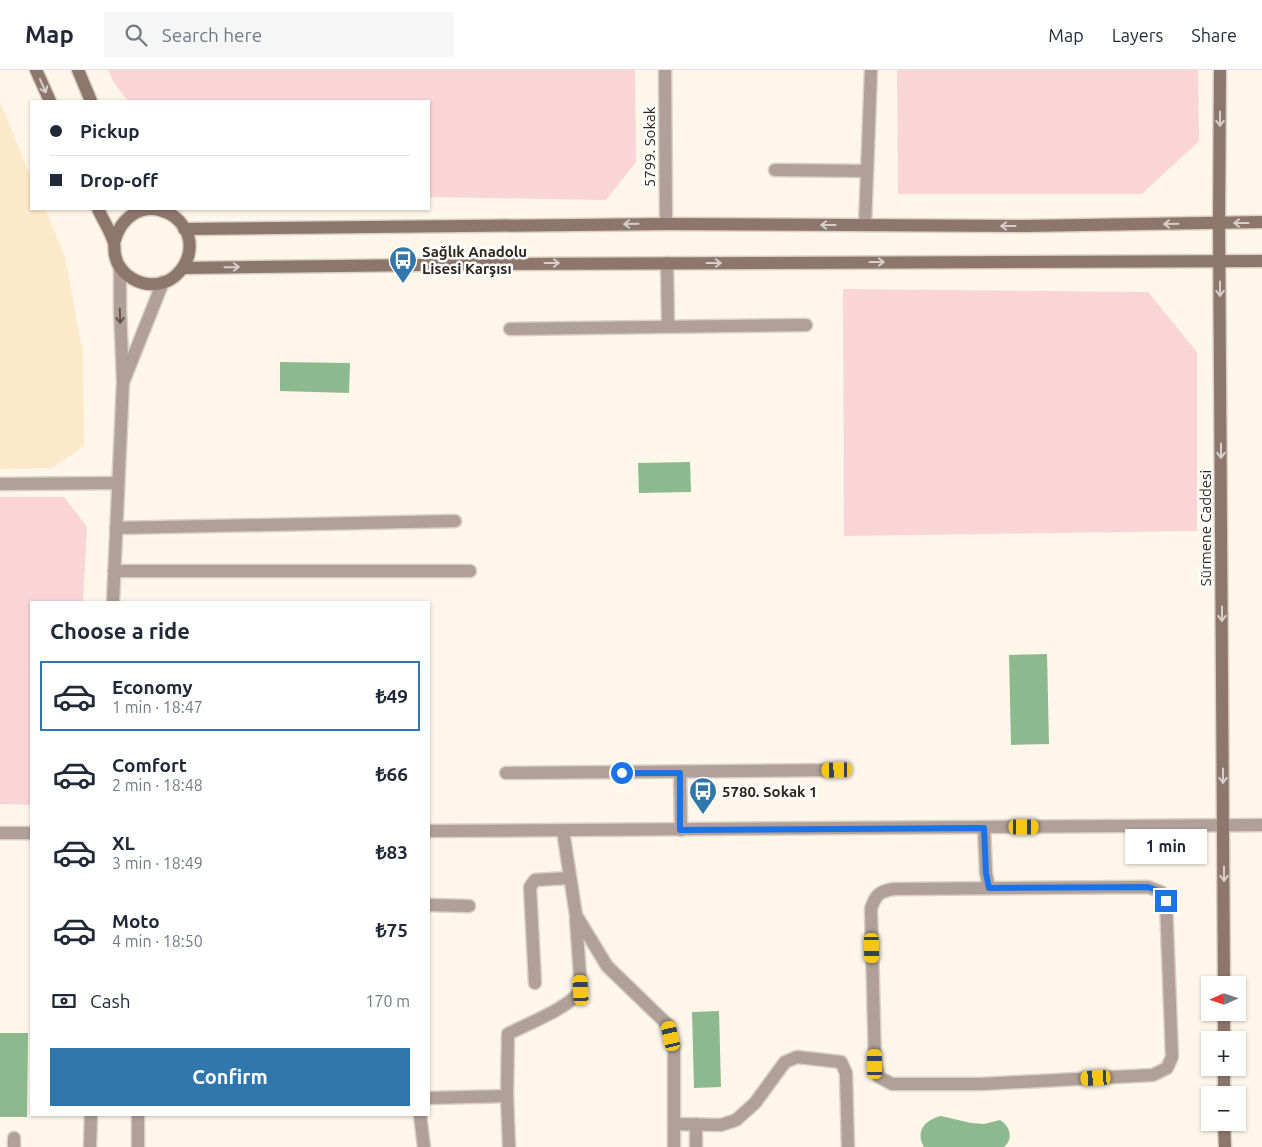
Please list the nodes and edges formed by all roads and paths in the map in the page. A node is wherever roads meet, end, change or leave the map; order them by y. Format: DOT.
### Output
graph roads {
  1 [pos="36,70"];
  2 [pos="78,70"];
  3 [pos="665,70"];
  4 [pos="871,70"];
  5 [pos="1220,70"];
  6 [pos="50,100"];
  7 [pos="91,100"];
  8 [pos="775,170"];
  9 [pos="867,171"];
  10 [pos="98,210"];
  11 [pos="143,210"];
  12 [pos="160,210"];
  13 [pos="1262,222"];
  14 [pos="1219,223"];
  15 [pos="666,224"];
  16 [pos="864,225"];
  17 [pos="184,228"];
  18 [pos="114,243"];
  19 [pos="1220,261"];
  20 [pos="1262,261"];
  21 [pos="667,263"];
  22 [pos="120,267"];
  23 [pos="183,268"];
  24 [pos="163,282"];
  25 [pos="806,325"];
  26 [pos="668,326"];
  27 [pos="510,329"];
  28 [pos="123,382"];
  29 [pos="118,483"];
  30 [pos="0,484"];
  31 [pos="455,521"];
  32 [pos="116,528"];
  33 [pos="114,571"];
  34 [pos="470,572"];
  35 [pos="113,601"];
  36 [pos="837,770"];
  37 [pos="506,773"];
  38 [pos="680,773"];
  39 [pos="1224,825"];
  40 [pos="1262,825"];
  41 [pos="984,828"];
  42 [pos="680,830"];
  43 [pos="430,831"];
  44 [pos="563,831"];
  45 [pos="30,832"];
  46 [pos="0,833"];
  47 [pos="570,878"];
  48 [pos="989,888"];
  49 [pos="430,905"];
  50 [pos="469,906"];
  51 [pos="576,915"];
  52 [pos="1224,976"];
  53 [pos="535,983"];
  54 [pos="507,1096"];
  55 [pos="430,1098"];
  56 [pos="91,1116"];
  57 [pos="138,1116"];
  58 [pos="420,1116"];
  59 [pos="674,1124"];
  60 [pos="696,1124"];
  61 [pos="1224,1131"];
  62 [pos="90,1147"];
  63 [pos="138,1147"];
  64 [pos="424,1147"];
  65 [pos="509,1147"];
  66 [pos="674,1147"];
  67 [pos="696,1147"];
  68 [pos="848,1147"];
  69 [pos="1224,1147"];
  1 -- 6 [label="street, one-way"];
  2 -- 7 [label="street"];
  3 -- 15 [label="street, 5799. Sokak"];
  4 -- 9 [label="street"];
  5 -- 14 [label="street, Sürmene Caddesi, one-way"];
  8 -- 9 [label="street"];
  9 -- 16 [label="street"];
  10 -- 18 [label="street"];
  11 -- 18 [label="street"];
  12 -- 17 [label="street"];
  13 -- 14 [label="street, one-way"];
  14 -- 16 [label="street, one-way"];
  14 -- 19 [label="street, Sürmene Caddesi"];
  16 -- 15 [label="street, one-way"];
  15 -- 17 [label="street, one-way"];
  17 -- 23 [label="street"];
  18 -- 22 [label="street"];
  19 -- 20 [label="street"];
  21 -- 19 [label="street, one-way"];
  19 -- 39 [label="street, Sürmene Caddesi, one-way"];
  23 -- 21 [label="street, one-way"];
  21 -- 26 [label="street"];
  22 -- 24 [label="street"];
  22 -- 28 [label="street, one-way"];
  23 -- 24 [label="street"];
  24 -- 28 [label="street"];
  25 -- 26 [label="street"];
  26 -- 27 [label="street"];
  28 -- 29 [label="street"];
  29 -- 30 [label="street"];
  29 -- 32 [label="street"];
  31 -- 32 [label="street"];
  32 -- 33 [label="street"];
  33 -- 34 [label="street"];
  33 -- 35 [label="street"];
  36 -- 38 [label="street"];
  37 -- 38 [label="street"];
  38 -- 42 [label="street"];
  39 -- 40 [label="street"];
  39 -- 41 [label="street"];
  39 -- 52 [label="street, Sürmene Caddesi, one-way"];
  41 -- 42 [label="street"];
  41 -- 48 [label="street"];
  42 -- 44 [label="street"];
  43 -- 44 [label="street"];
  44 -- 47 [label="street"];
  45 -- 46 [label="street"];
  47 -- 51 [label="street"];
  47 -- 53 [label="street"];
  48 -- 48 [label="street"];
  49 -- 50 [label="street"];
  51 -- 54 [label="street"];
  51 -- 59 [label="street"];
  54 -- 55 [label="street"];
  54 -- 65 [label="street"];
  56 -- 62 [label="street"];
  57 -- 63 [label="street"];
  58 -- 64 [label="street"];
  59 -- 60 [label="street"];
  59 -- 66 [label="street"];
  60 -- 67 [label="street"];
  60 -- 68 [label="street"];
  61 -- 69 [label="street"];
}
